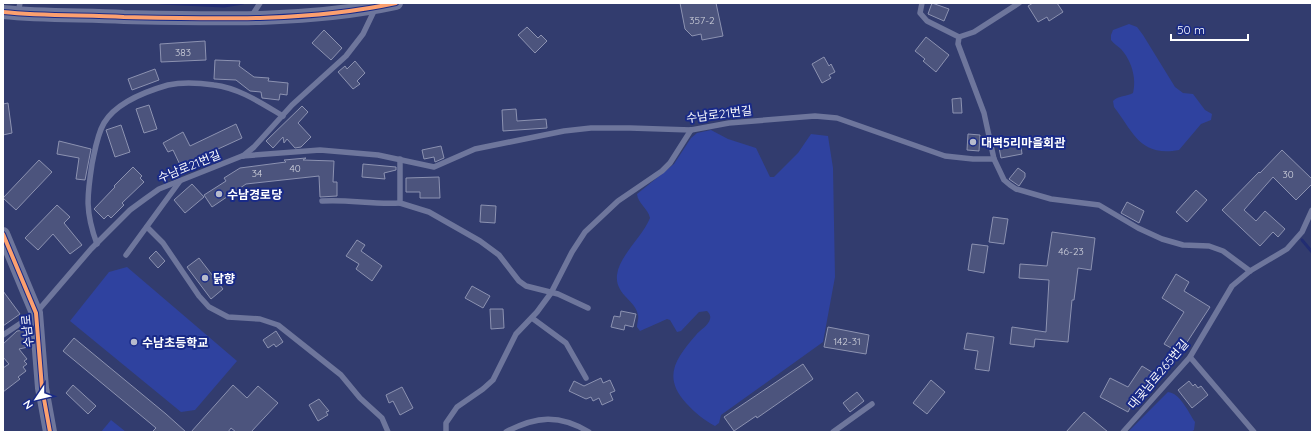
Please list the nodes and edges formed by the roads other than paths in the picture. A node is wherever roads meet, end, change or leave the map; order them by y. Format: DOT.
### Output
graph roads {
  1 [pos="260,3"];
  2 [pos="396,3"];
  3 [pos="922,3"];
  4 [pos="1020,3"];
  5 [pos="375,7"];
  6 [pos="19,8"];
  7 [pos="3,12"];
  8 [pos="251,18"];
  9 [pos="958,37"];
  10 [pos="283,116"];
  11 [pos="692,130"];
  12 [pos="242,156"];
  13 [pos="400,159"];
  14 [pos="994,159"];
  15 [pos="180,180"];
  16 [pos="322,201"];
  17 [pos="400,203"];
  18 [pos="1312,210"];
  19 [pos="147,227"];
  20 [pos="3,234"];
  21 [pos="97,244"];
  22 [pos="126,255"];
  23 [pos="1250,271"];
  24 [pos="551,293"];
  25 [pos="588,308"];
  26 [pos="36,313"];
  27 [pos="532,318"];
  28 [pos="3,335"];
  29 [pos="1190,357"];
  30 [pos="586,378"];
  31 [pos="872,404"];
  32 [pos="50,432"];
  33 [pos="388,432"];
  34 [pos="446,432"];
  35 [pos="506,432"];
  36 [pos="589,432"];
  37 [pos="833,432"];
  38 [pos="1122,432"];
  39 [pos="1254,432"];
  1 -- 8 [label="lane"];
  2 -- 5 [label="street"];
  3 -- 9 [label="lane"];
  4 -- 9 [label="lane"];
  5 -- 8 [label="street"];
  5 -- 10 [label="lane"];
  6 -- 7 [label="street"];
  6 -- 8 [label="street"];
  9 -- 14 [label="lane"];
  10 -- 12 [label="lane"];
  10 -- 21 [label="lane"];
  11 -- 13 [label="lane, 수남로21번길"];
  11 -- 14 [label="lane, 수남로21번길"];
  11 -- 24 [label="lane"];
  12 -- 13 [label="lane, 수남로21번길"];
  12 -- 15 [label="lane, 수남로21번길"];
  13 -- 17 [label="lane"];
  14 -- 23 [label="lane"];
  15 -- 19 [label="lane"];
  15 -- 21 [label="lane, 수남로21번길"];
  16 -- 17 [label="lane"];
  17 -- 24 [label="lane"];
  18 -- 23 [label="lane, 대곶남로265번길"];
  19 -- 22 [label="lane"];
  19 -- 33 [label="lane"];
  20 -- 26 [label="street, 수남로"];
  21 -- 26 [label="lane, 수남로21번길"];
  23 -- 29 [label="lane, 대곶남로265번길"];
  24 -- 25 [label="lane"];
  24 -- 27 [label="lane"];
  26 -- 28 [label="lane, 수남로21번길"];
  26 -- 32 [label="street, 수남로"];
  27 -- 30 [label="lane"];
  27 -- 34 [label="lane"];
  29 -- 38 [label="lane, 대곶남로265번길"];
  29 -- 39 [label="lane"];
  31 -- 37 [label="lane"];
  35 -- 36 [label="lane"];
}
